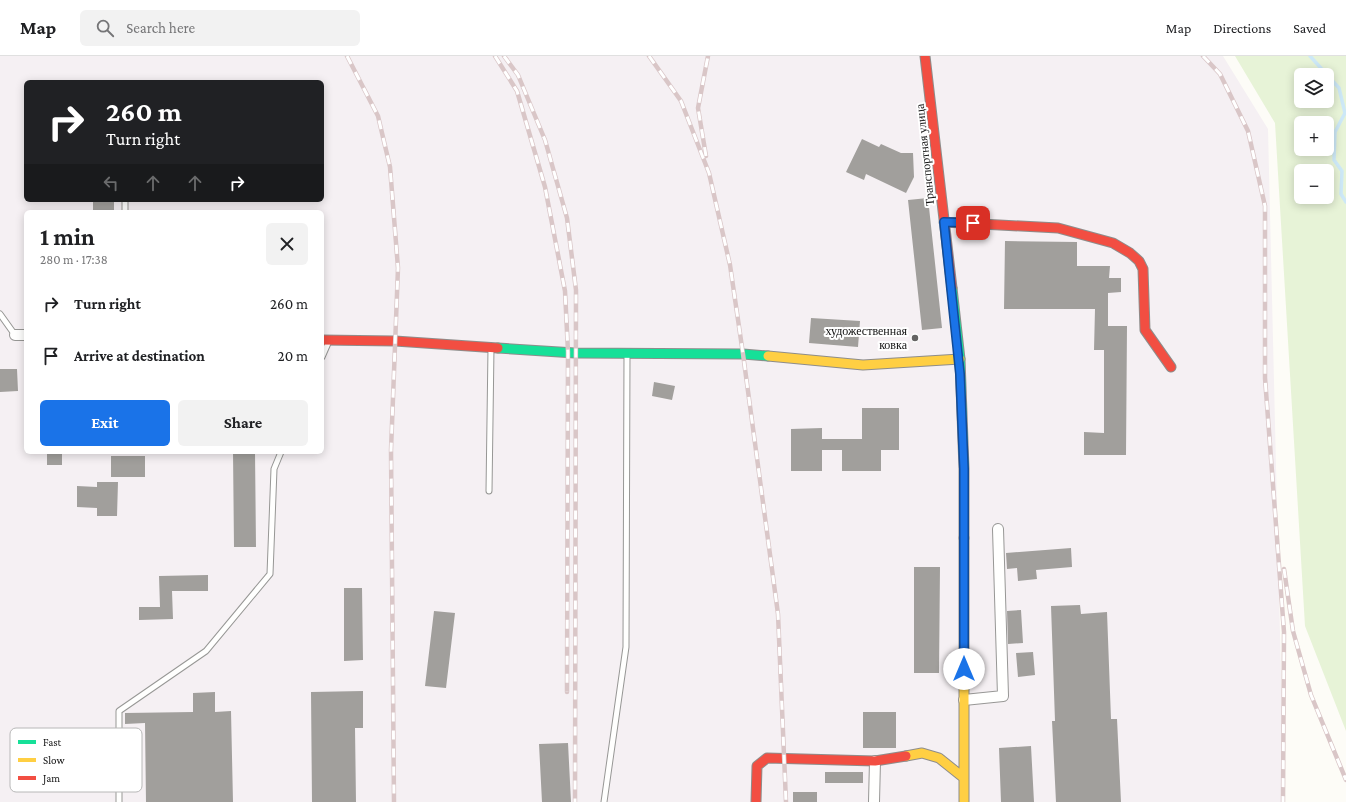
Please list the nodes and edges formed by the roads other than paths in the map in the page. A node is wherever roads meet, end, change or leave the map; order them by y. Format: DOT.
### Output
graph roads {
  1 [pos="925,56"];
  2 [pos="944,222"];
  3 [pos="0,314"];
  4 [pos="16,335"];
  5 [pos="24,335"];
  6 [pos="326,340"];
  7 [pos="490,347"];
  8 [pos="627,353"];
  9 [pos="960,359"];
  10 [pos="1171,367"];
  11 [pos="280,454"];
  12 [pos="489,491"];
  13 [pos="998,529"];
  14 [pos="964,700"];
  15 [pos="119,728"];
  16 [pos="875,761"];
  17 [pos="964,778"];
  18 [pos="604,802"];
  19 [pos="756,802"];
  20 [pos="874,802"];
  21 [pos="964,802"];
  1 -- 2 [label="street, Транспортная улица"];
  2 -- 9 [label="street, Транспортная улица"];
  2 -- 10 [label="street"];
  3 -- 4 [label="lane"];
  4 -- 5 [label="street"];
  6 -- 7 [label="street"];
  7 -- 8 [label="street"];
  7 -- 12 [label="lane"];
  8 -- 9 [label="street"];
  8 -- 18 [label="lane"];
  9 -- 14 [label="street, Транспортная улица"];
  11 -- 15 [label="lane"];
  13 -- 14 [label="street"];
  14 -- 17 [label="street, Транспортная улица"];
  16 -- 17 [label="street"];
  16 -- 19 [label="street"];
  16 -- 20 [label="street"];
  17 -- 21 [label="street, Транспортная улица"];
}
